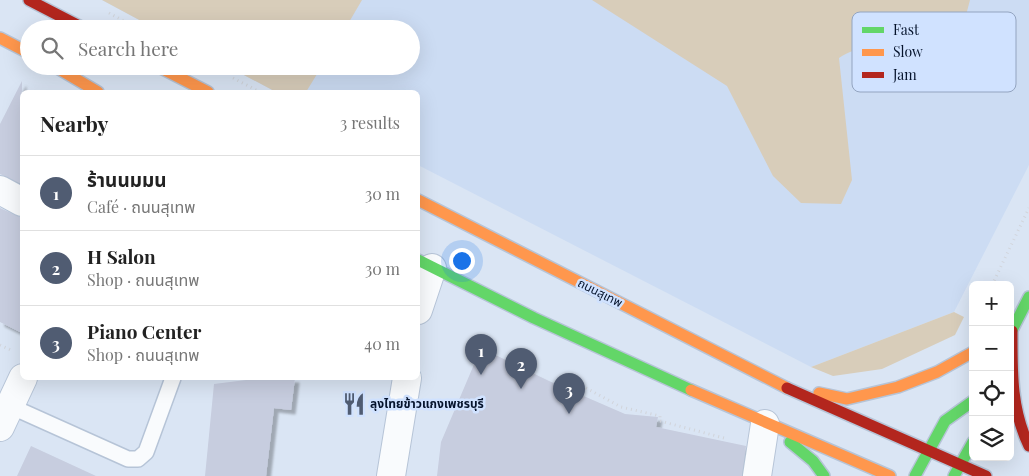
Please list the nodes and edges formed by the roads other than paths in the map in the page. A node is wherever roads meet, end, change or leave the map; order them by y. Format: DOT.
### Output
graph roads {
  1 [pos="29,0"];
  2 [pos="68,20"];
  3 [pos="0,38"];
  4 [pos="20,48"];
  5 [pos="69,75"];
  6 [pos="175,75"];
  7 [pos="95,90"];
  8 [pos="204,90"];
  9 [pos="0,190"];
  10 [pos="20,201"];
  11 [pos="420,201"];
  12 [pos="425,264"];
  13 [pos="420,297"];
  14 [pos="1029,297"];
  15 [pos="1014,326"];
  16 [pos="969,354"];
  17 [pos="1012,371"];
  18 [pos="22,380"];
  19 [pos="172,380"];
  20 [pos="407,380"];
  21 [pos="783,386"];
  22 [pos="969,403"];
  23 [pos="5,416"];
  24 [pos="770,426"];
  25 [pos="1029,446"];
  26 [pos="969,449"];
  27 [pos="929,451"];
  28 [pos="960,464"];
  29 [pos="758,466"];
  30 [pos="392,476"];
  31 [pos="824,476"];
  32 [pos="890,476"];
  33 [pos="915,476"];
  34 [pos="954,476"];
  35 [pos="986,476"];
  1 -- 2 [label="main road"];
  3 -- 4 [label="main road"];
  5 -- 7 [label="main road"];
  6 -- 8 [label="main road"];
  9 -- 10 [label="street"];
  11 -- 21 [label="main road, ถนนสุเทพ"];
  12 -- 13 [label="street"];
  12 -- 24 [label="main road"];
  14 -- 15 [label="main road"];
  16 -- 21 [label="main road"];
  17 -- 25 [label="main road"];
  18 -- 23 [label="street"];
  19 -- 23 [label="lane"];
  20 -- 30 [label="street"];
  21 -- 27 [label="main road"];
  22 -- 27 [label="main road"];
  24 -- 29 [label="street"];
  24 -- 31 [label="main road"];
  24 -- 32 [label="main road"];
  26 -- 28 [label="main road"];
  27 -- 28 [label="main road"];
  27 -- 33 [label="main road"];
  28 -- 34 [label="main road"];
  28 -- 35 [label="main road"];
}
